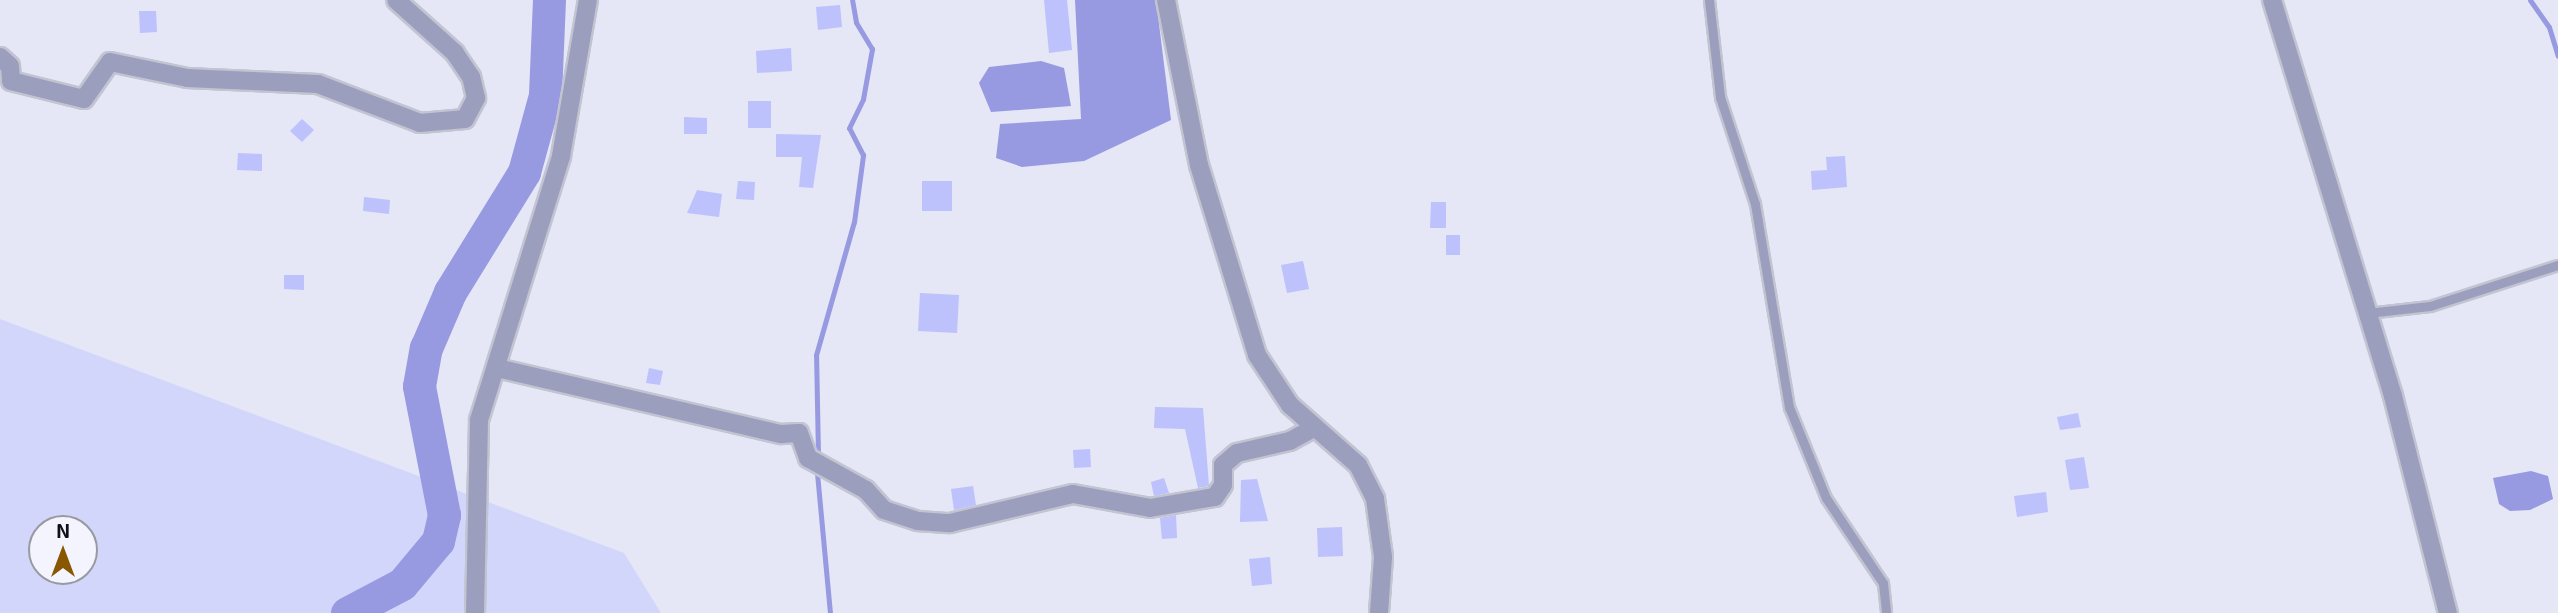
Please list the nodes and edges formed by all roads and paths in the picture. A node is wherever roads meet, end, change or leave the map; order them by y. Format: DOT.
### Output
graph roads {
  1 [pos="396,0"];
  2 [pos="588,0"];
  3 [pos="1166,0"];
  4 [pos="1709,0"];
  5 [pos="2272,0"];
  6 [pos="0,57"];
  7 [pos="2558,265"];
  8 [pos="2365,313"];
  9 [pos="496,368"];
  10 [pos="1313,428"];
  11 [pos="475,613"];
  12 [pos="1380,613"];
  13 [pos="1886,613"];
  14 [pos="2448,613"];
  1 -- 6 [label="street"];
  2 -- 9 [label="street"];
  3 -- 10 [label="street"];
  4 -- 13 [label="lane"];
  5 -- 8 [label="street"];
  7 -- 8 [label="lane"];
  8 -- 14 [label="street"];
  9 -- 10 [label="street"];
  9 -- 11 [label="street"];
  10 -- 12 [label="street"];
}
